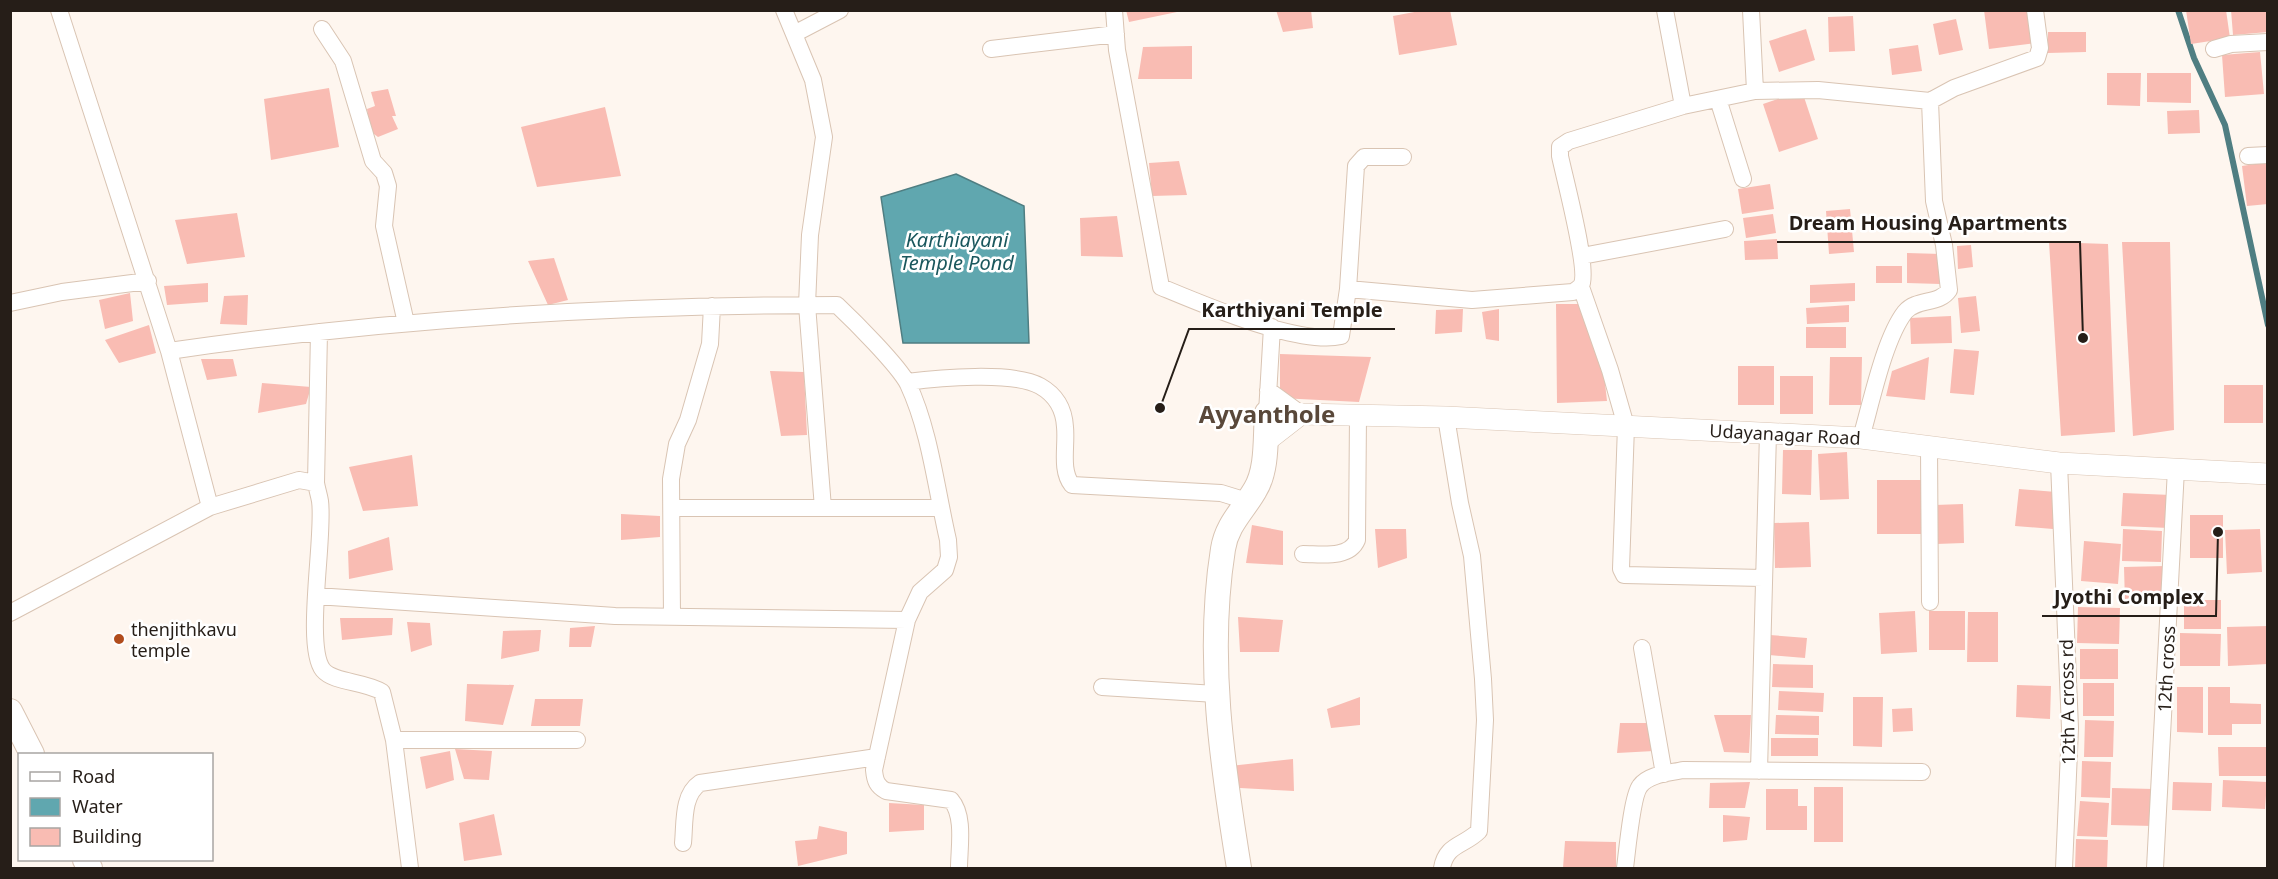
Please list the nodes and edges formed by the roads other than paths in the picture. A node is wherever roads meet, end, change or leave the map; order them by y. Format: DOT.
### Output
graph roads {
  1 [pos="59,10"];
  2 [pos="784,10"];
  3 [pos="840,10"];
  4 [pos="1114,10"];
  5 [pos="1665,10"];
  6 [pos="1751,10"];
  7 [pos="2035,10"];
  8 [pos="322,29"];
  9 [pos="794,34"];
  10 [pos="1116,34"];
  11 [pos="2268,42"];
  12 [pos="991,49"];
  13 [pos="2214,49"];
  14 [pos="1755,92"];
  15 [pos="1718,99"];
  16 [pos="1930,101"];
  17 [pos="1683,106"];
  18 [pos="2248,156"];
  19 [pos="2268,156"];
  20 [pos="1403,157"];
  21 [pos="1743,179"];
  22 [pos="1725,229"];
  23 [pos="1582,256"];
  24 [pos="148,280"];
  25 [pos="1581,287"];
  26 [pos="1348,289"];
  27 [pos="10,303"];
  28 [pos="807,305"];
  29 [pos="712,306"];
  30 [pos="406,323"];
  31 [pos="1272,327"];
  32 [pos="319,332"];
  33 [pos="169,351"];
  34 [pos="907,382"];
  35 [pos="1268,402"];
  36 [pos="1300,414"];
  37 [pos="1358,415"];
  38 [pos="1446,417"];
  39 [pos="1626,426"];
  40 [pos="1768,433"];
  41 [pos="1861,438"];
  42 [pos="1265,442"];
  43 [pos="1929,447"];
  44 [pos="2059,463"];
  45 [pos="2176,469"];
  46 [pos="2268,474"];
  47 [pos="316,483"];
  48 [pos="1247,501"];
  49 [pos="210,507"];
  50 [pos="672,508"];
  51 [pos="823,508"];
  52 [pos="941,508"];
  53 [pos="1303,554"];
  54 [pos="1763,578"];
  55 [pos="316,596"];
  56 [pos="1930,602"];
  57 [pos="10,613"];
  58 [pos="672,617"];
  59 [pos="907,620"];
  60 [pos="1642,648"];
  61 [pos="1102,687"];
  62 [pos="1216,694"];
  63 [pos="10,711"];
  64 [pos="394,740"];
  65 [pos="577,740"];
  66 [pos="31,753"];
  67 [pos="877,757"];
  68 [pos="1759,771"];
  69 [pos="1922,772"];
  70 [pos="1664,774"];
  71 [pos="683,843"];
  72 [pos="410,868"];
  73 [pos="959,868"];
  74 [pos="1239,868"];
  75 [pos="1442,868"];
  76 [pos="1625,868"];
  77 [pos="2064,868"];
  78 [pos="2155,868"];
  1 -- 24 [label="street"];
  2 -- 9 [label="street"];
  3 -- 9 [label="street"];
  4 -- 10 [label="street"];
  5 -- 17 [label="street"];
  6 -- 14 [label="street"];
  7 -- 16 [label="street"];
  8 -- 30 [label="street"];
  9 -- 28 [label="street"];
  10 -- 12 [label="street"];
  10 -- 31 [label="street"];
  11 -- 13 [label="street"];
  14 -- 15 [label="street"];
  14 -- 16 [label="street"];
  15 -- 17 [label="street"];
  15 -- 21 [label="street"];
  16 -- 41 [label="street"];
  17 -- 23 [label="street"];
  18 -- 19 [label="street"];
  20 -- 26 [label="street"];
  22 -- 23 [label="street"];
  23 -- 25 [label="street"];
  24 -- 27 [label="street"];
  24 -- 33 [label="street"];
  25 -- 26 [label="street"];
  25 -- 39 [label="street"];
  26 -- 31 [label="street"];
  28 -- 29 [label="street"];
  28 -- 34 [label="street"];
  28 -- 51 [label="street"];
  29 -- 30 [label="street"];
  29 -- 50 [label="street"];
  30 -- 32 [label="street"];
  31 -- 35 [label="street"];
  32 -- 33 [label="street"];
  32 -- 47 [label="street"];
  33 -- 49 [label="street"];
  34 -- 48 [label="street"];
  34 -- 52 [label="street"];
  35 -- 36 [label="street"];
  35 -- 42 [label="main road"];
  36 -- 37 [label="street, Udayanagar Road"];
  36 -- 42 [label="street"];
  37 -- 38 [label="street, Udayanagar Road"];
  37 -- 53 [label="street"];
  38 -- 39 [label="street, Udayanagar Road"];
  38 -- 75 [label="street"];
  39 -- 40 [label="street, Udayanagar Road"];
  39 -- 54 [label="street"];
  40 -- 41 [label="street, Udayanagar Road"];
  40 -- 54 [label="street"];
  41 -- 43 [label="street, Udayanagar Road"];
  42 -- 48 [label="main road"];
  43 -- 44 [label="street, Udayanagar Road"];
  43 -- 56 [label="street"];
  44 -- 45 [label="street, Udayanagar Road"];
  44 -- 77 [label="street, 12th A cross rd"];
  45 -- 46 [label="street, Udayanagar Road"];
  45 -- 78 [label="street, 12th cross"];
  47 -- 49 [label="street"];
  47 -- 55 [label="street"];
  48 -- 62 [label="main road"];
  49 -- 57 [label="street"];
  50 -- 51 [label="street"];
  50 -- 58 [label="street"];
  51 -- 52 [label="street"];
  52 -- 59 [label="street"];
  54 -- 68 [label="street"];
  55 -- 58 [label="street"];
  55 -- 64 [label="street"];
  58 -- 59 [label="street"];
  59 -- 67 [label="street"];
  60 -- 70 [label="street"];
  61 -- 62 [label="street"];
  62 -- 74 [label="main road"];
  63 -- 66 [label="main road"];
  64 -- 65 [label="street"];
  64 -- 72 [label="street"];
  67 -- 71 [label="street"];
  67 -- 73 [label="street"];
  68 -- 69 [label="street"];
  68 -- 70 [label="street"];
  70 -- 76 [label="street"];
}
